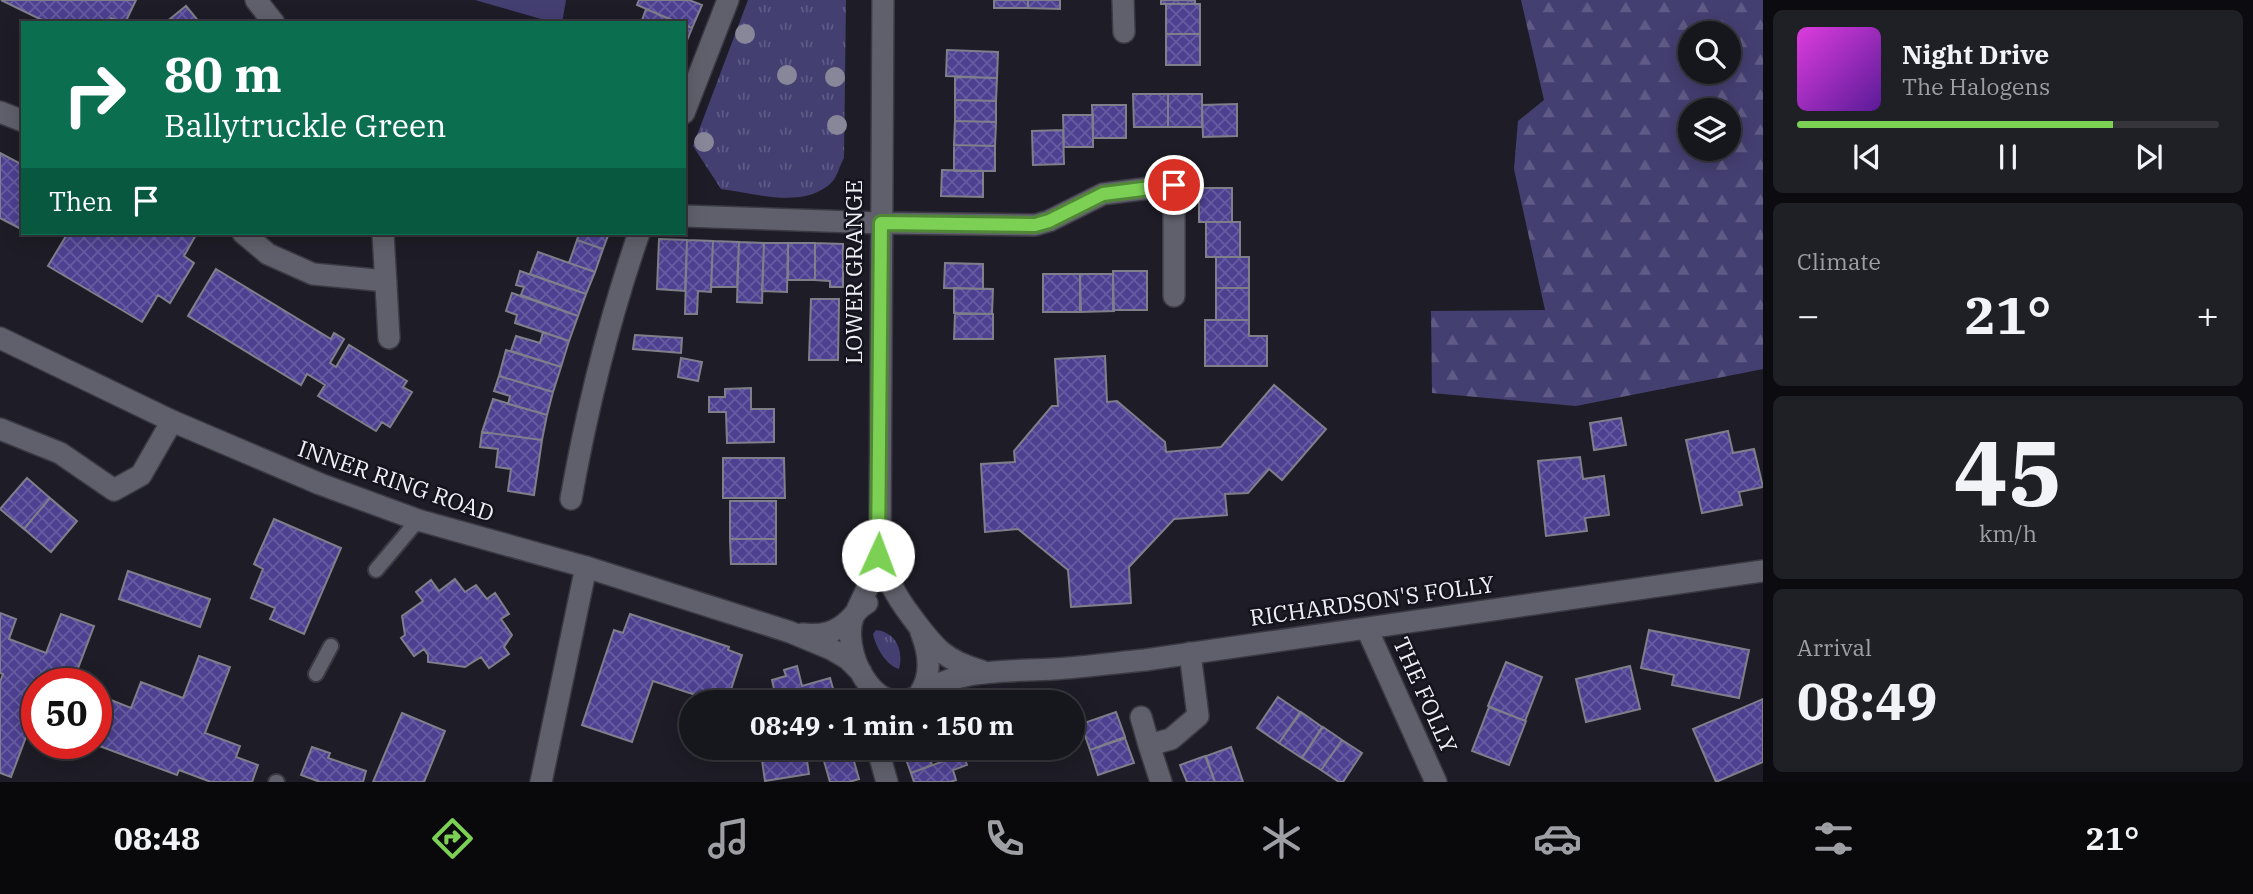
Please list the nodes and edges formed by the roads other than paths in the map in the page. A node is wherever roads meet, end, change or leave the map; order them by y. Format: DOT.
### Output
graph roads {
  1 [pos="256,0"];
  2 [pos="728,0"];
  3 [pos="883,0"];
  4 [pos="1123,0"];
  5 [pos="272,21"];
  6 [pos="1124,32"];
  7 [pos="686,108"];
  8 [pos="0,112"];
  9 [pos="21,120"];
  10 [pos="686,216"];
  11 [pos="881,223"];
  12 [pos="245,235"];
  13 [pos="383,235"];
  14 [pos="638,235"];
  15 [pos="386,281"];
  16 [pos="1174,296"];
  17 [pos="0,338"];
  18 [pos="389,338"];
  19 [pos="172,421"];
  20 [pos="0,429"];
  21 [pos="571,499"];
  22 [pos="418,520"];
  23 [pos="880,544"];
  24 [pos="586,567"];
  25 [pos="376,570"];
  26 [pos="1762,574"];
  27 [pos="905,609"];
  28 [pos="855,613"];
  29 [pos="1367,629"];
  30 [pos="920,630"];
  31 [pos="790,632"];
  32 [pos="331,646"];
  33 [pos="1190,653"];
  34 [pos="988,672"];
  35 [pos="316,674"];
  36 [pos="862,675"];
  37 [pos="865,690"];
  38 [pos="875,690"];
  39 [pos="920,690"];
  40 [pos="928,690"];
  41 [pos="1141,717"];
  42 [pos="1149,745"];
  43 [pos="882,760"];
  44 [pos="541,782"];
  45 [pos="887,782"];
  46 [pos="1161,782"];
  47 [pos="1436,782"];
  1 -- 5 [label="main road"];
  2 -- 7 [label="main road"];
  3 -- 11 [label="main road, LOWER GRANGE"];
  4 -- 6 [label="main road"];
  8 -- 9 [label="main road"];
  10 -- 11 [label="main road"];
  11 -- 16 [label="main road"];
  11 -- 23 [label="main road, LOWER GRANGE"];
  12 -- 15 [label="main road"];
  13 -- 15 [label="main road"];
  14 -- 21 [label="main road"];
  15 -- 18 [label="main road"];
  17 -- 19 [label="main road, INNER RING ROAD"];
  19 -- 20 [label="main road"];
  19 -- 22 [label="main road, INNER RING ROAD"];
  22 -- 24 [label="main road, INNER RING ROAD"];
  22 -- 25 [label="lane"];
  23 -- 27 [label="main road"];
  23 -- 28 [label="main road"];
  24 -- 31 [label="main road, INNER RING ROAD"];
  24 -- 44 [label="main road"];
  26 -- 29 [label="main road, RICHARDSON'S FOLLY"];
  27 -- 28 [label="main road"];
  27 -- 30 [label="main road"];
  28 -- 31 [label="main road"];
  28 -- 36 [label="main road"];
  29 -- 33 [label="main road, RICHARDSON'S FOLLY"];
  29 -- 47 [label="main road, THE FOLLY"];
  30 -- 34 [label="main road"];
  30 -- 39 [label="main road"];
  31 -- 36 [label="main road"];
  32 -- 35 [label="lane"];
  33 -- 34 [label="main road, RICHARDSON'S FOLLY"];
  33 -- 42 [label="main road"];
  34 -- 40 [label="main road, RICHARDSON'S FOLLY"];
  36 -- 37 [label="main road"];
  36 -- 38 [label="main road"];
  41 -- 42 [label="main road"];
  42 -- 46 [label="main road"];
  43 -- 45 [label="main road"];
}
